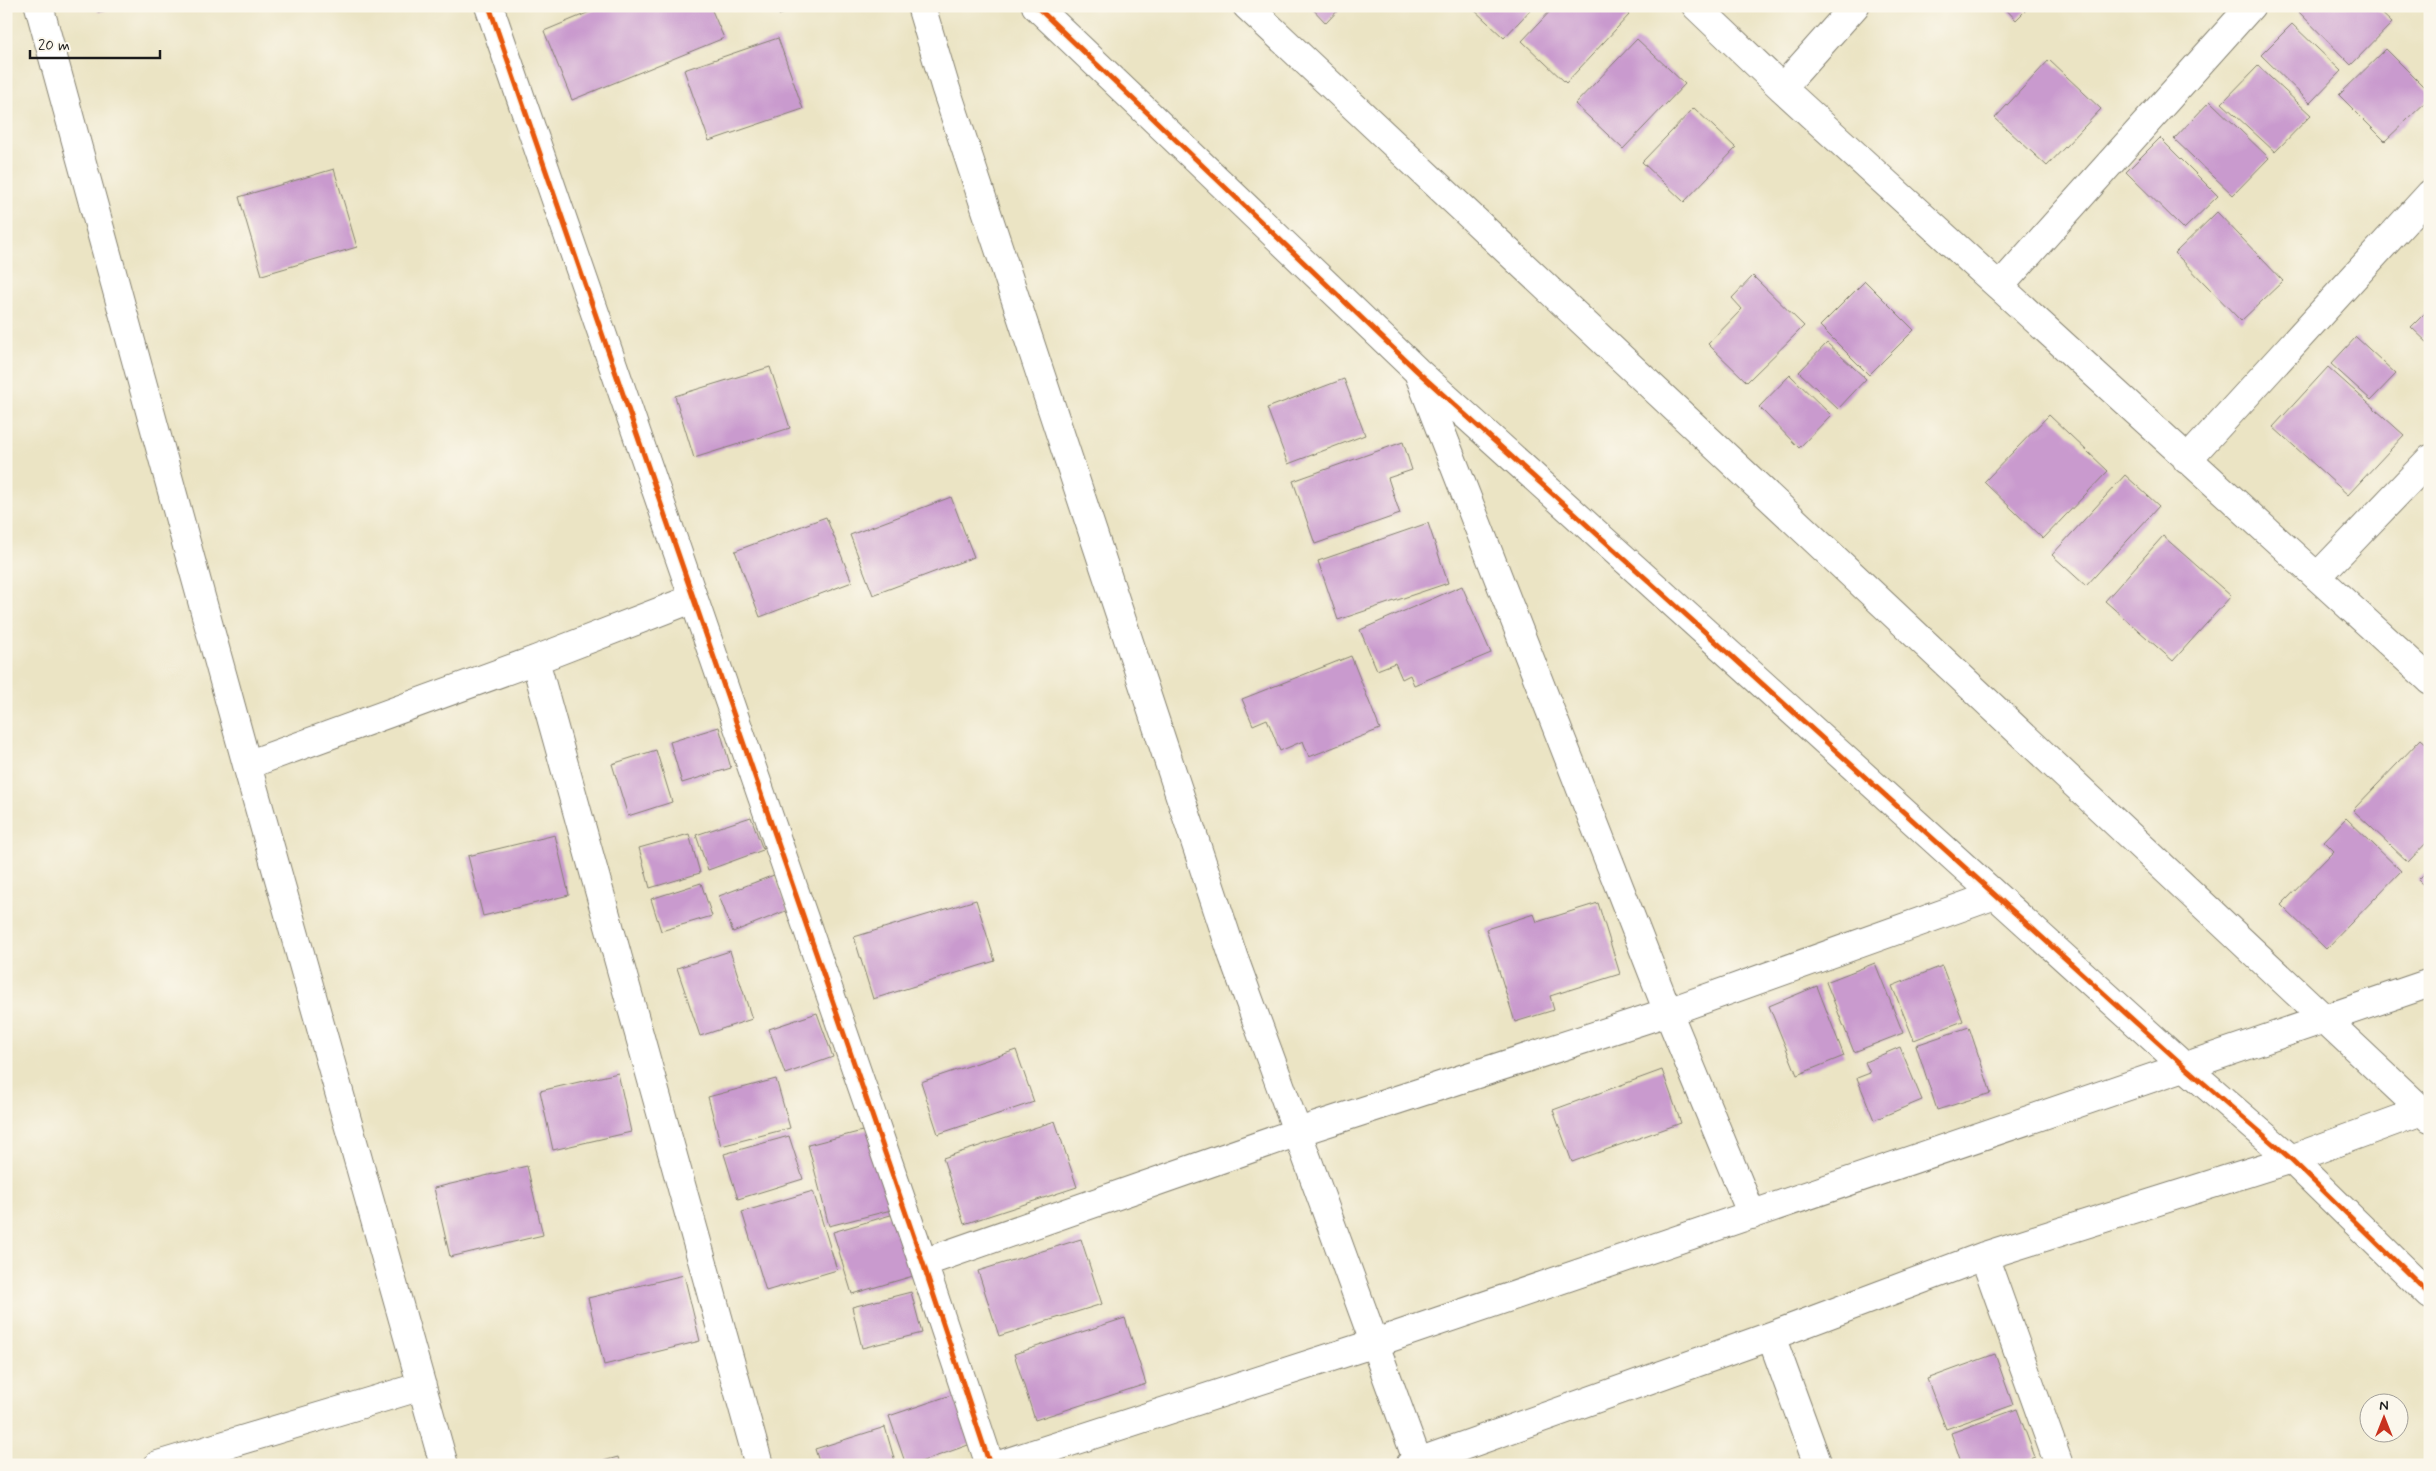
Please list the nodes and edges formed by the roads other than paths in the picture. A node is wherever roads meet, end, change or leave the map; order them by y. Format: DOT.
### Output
graph roads {
  1 [pos="39,6"];
  2 [pos="489,6"];
  3 [pos="921,6"];
  4 [pos="1036,6"];
  5 [pos="1247,6"];
  6 [pos="1696,6"];
  7 [pos="1855,6"];
  8 [pos="2251,6"];
  9 [pos="1782,88"];
  10 [pos="2430,194"];
  11 [pos="2000,286"];
  12 [pos="1417,371"];
  13 [pos="2430,459"];
  14 [pos="2186,460"];
  15 [pos="2318,577"];
  16 [pos="692,599"];
  17 [pos="535,660"];
  18 [pos="2430,680"];
  19 [pos="248,765"];
  20 [pos="1996,895"];
  21 [pos="2430,983"];
  22 [pos="1668,1012"];
  23 [pos="2325,1019"];
  24 [pos="2185,1067"];
  25 [pos="2427,1112"];
  26 [pos="1298,1132"];
  27 [pos="2291,1159"];
  28 [pos="1752,1215"];
  29 [pos="1984,1256"];
  30 [pos="923,1263"];
  31 [pos="2430,1295"];
  32 [pos="1772,1336"];
  33 [pos="1375,1343"];
  34 [pos="422,1386"];
  35 [pos="1416,1464"];
  36 [pos="158,1465"];
  37 [pos="444,1465"];
  38 [pos="760,1465"];
  39 [pos="990,1465"];
  40 [pos="999,1465"];
  41 [pos="1818,1465"];
  42 [pos="2059,1465"];
  1 -- 19 [label="street"];
  2 -- 16 [label="street"];
  3 -- 26 [label="street"];
  4 -- 12 [label="street"];
  5 -- 23 [label="street"];
  6 -- 9 [label="street"];
  7 -- 9 [label="street"];
  8 -- 11 [label="street"];
  9 -- 11 [label="street"];
  10 -- 14 [label="street"];
  11 -- 14 [label="street"];
  12 -- 20 [label="street"];
  12 -- 22 [label="street"];
  13 -- 15 [label="street"];
  14 -- 15 [label="street"];
  15 -- 18 [label="street"];
  16 -- 17 [label="street"];
  16 -- 30 [label="street"];
  17 -- 19 [label="street"];
  17 -- 38 [label="street"];
  19 -- 34 [label="street"];
  20 -- 22 [label="street"];
  20 -- 24 [label="street"];
  21 -- 23 [label="street"];
  22 -- 26 [label="street"];
  22 -- 28 [label="street"];
  23 -- 24 [label="street"];
  23 -- 25 [label="street"];
  24 -- 27 [label="street"];
  24 -- 28 [label="street"];
  25 -- 27 [label="street"];
  26 -- 30 [label="street"];
  26 -- 33 [label="street"];
  27 -- 29 [label="street"];
  27 -- 31 [label="street"];
  28 -- 33 [label="street"];
  29 -- 32 [label="street"];
  29 -- 42 [label="street"];
  30 -- 39 [label="street"];
  32 -- 35 [label="street"];
  32 -- 41 [label="street"];
  33 -- 35 [label="street"];
  33 -- 40 [label="street"];
  34 -- 36 [label="street"];
  34 -- 37 [label="street"];
}
